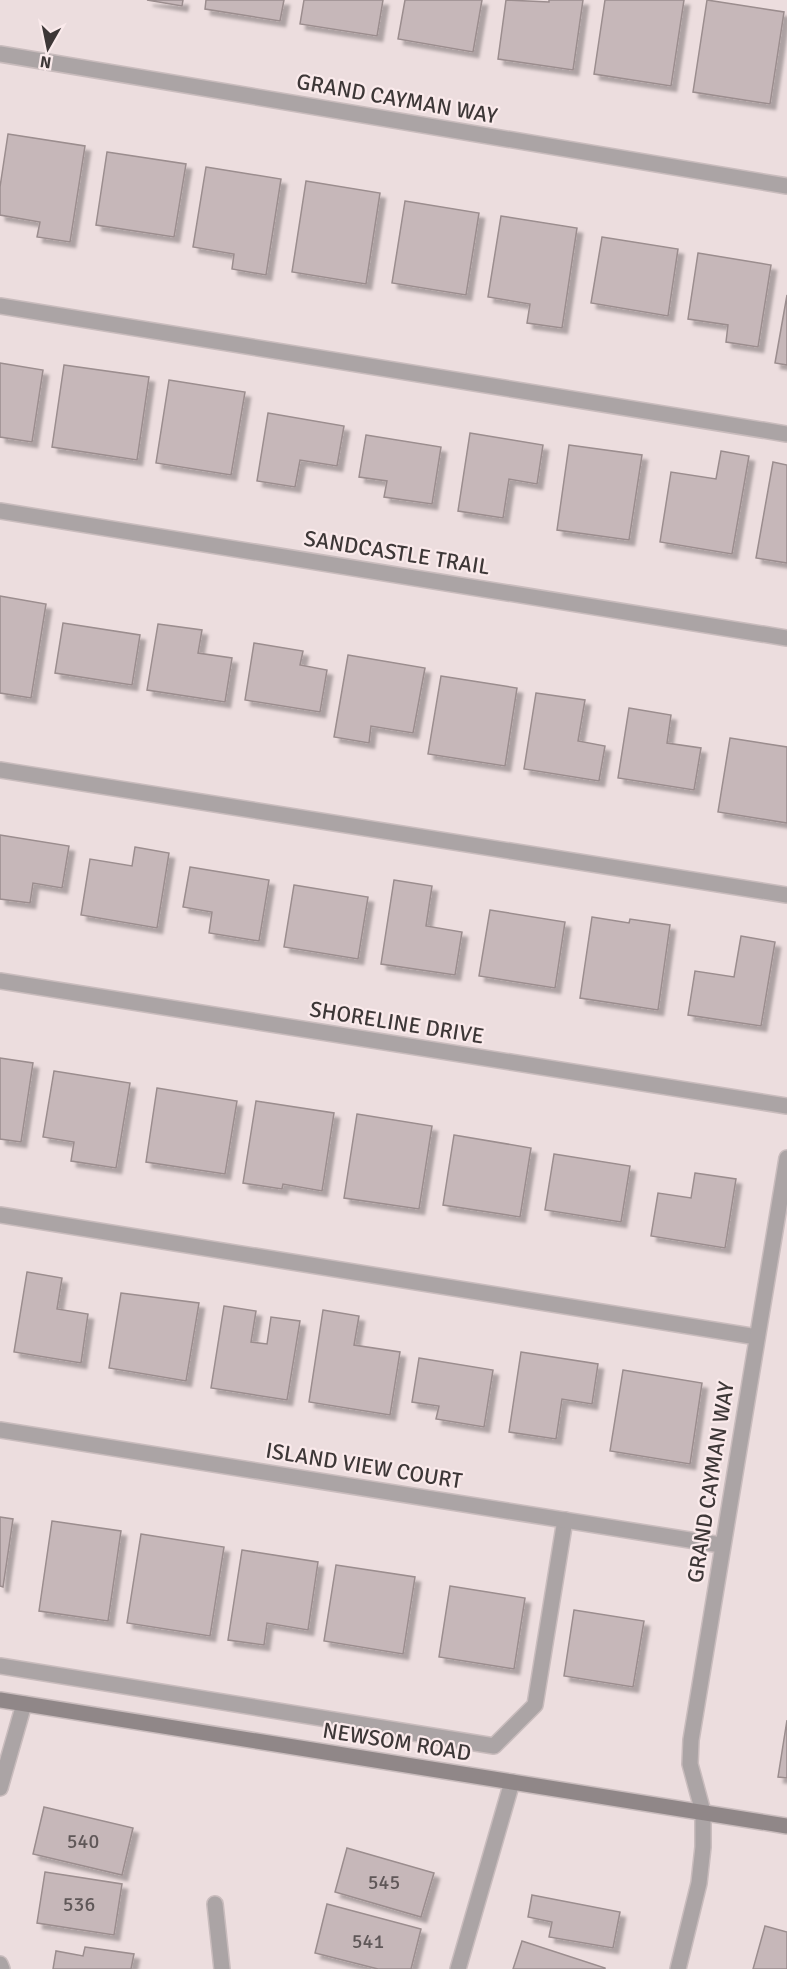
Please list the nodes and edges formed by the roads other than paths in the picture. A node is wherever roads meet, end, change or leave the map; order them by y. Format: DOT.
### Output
graph roads {
  1 [pos="0,54"];
  2 [pos="787,186"];
  3 [pos="0,306"];
  4 [pos="787,434"];
  5 [pos="0,511"];
  6 [pos="787,638"];
  7 [pos="0,770"];
  8 [pos="787,895"];
  9 [pos="0,981"];
  10 [pos="787,1106"];
  11 [pos="787,1158"];
  12 [pos="0,1215"];
  13 [pos="757,1337"];
  14 [pos="0,1430"];
  15 [pos="566,1520"];
  16 [pos="722,1545"];
  17 [pos="0,1666"];
  18 [pos="0,1700"];
  19 [pos="24,1704"];
  20 [pos="512,1782"];
  21 [pos="0,1788"];
  22 [pos="703,1812"];
  23 [pos="787,1826"];
  24 [pos="215,1904"];
  25 [pos="0,1964"];
  26 [pos="2,1969"];
  27 [pos="222,1969"];
  28 [pos="458,1969"];
  29 [pos="678,1969"];
  1 -- 2 [label="street, GRAND CAYMAN WAY"];
  3 -- 4 [label="street"];
  5 -- 6 [label="street, SANDCASTLE TRAIL"];
  7 -- 8 [label="street"];
  9 -- 10 [label="street, SHORELINE DRIVE"];
  11 -- 13 [label="street, GRAND CAYMAN WAY"];
  12 -- 13 [label="street"];
  13 -- 16 [label="street, GRAND CAYMAN WAY"];
  14 -- 15 [label="street, ISLAND VIEW COURT"];
  15 -- 16 [label="street, ISLAND VIEW COURT"];
  15 -- 17 [label="street"];
  16 -- 22 [label="street, GRAND CAYMAN WAY"];
  18 -- 19 [label="street, NEWSOM ROAD"];
  19 -- 20 [label="street, NEWSOM ROAD"];
  19 -- 21 [label="street"];
  20 -- 22 [label="street, NEWSOM ROAD"];
  20 -- 28 [label="street"];
  22 -- 23 [label="street, NEWSOM ROAD"];
  22 -- 29 [label="street, GRAND CAYMAN WAY"];
  24 -- 27 [label="street"];
  25 -- 26 [label="street"];
}
